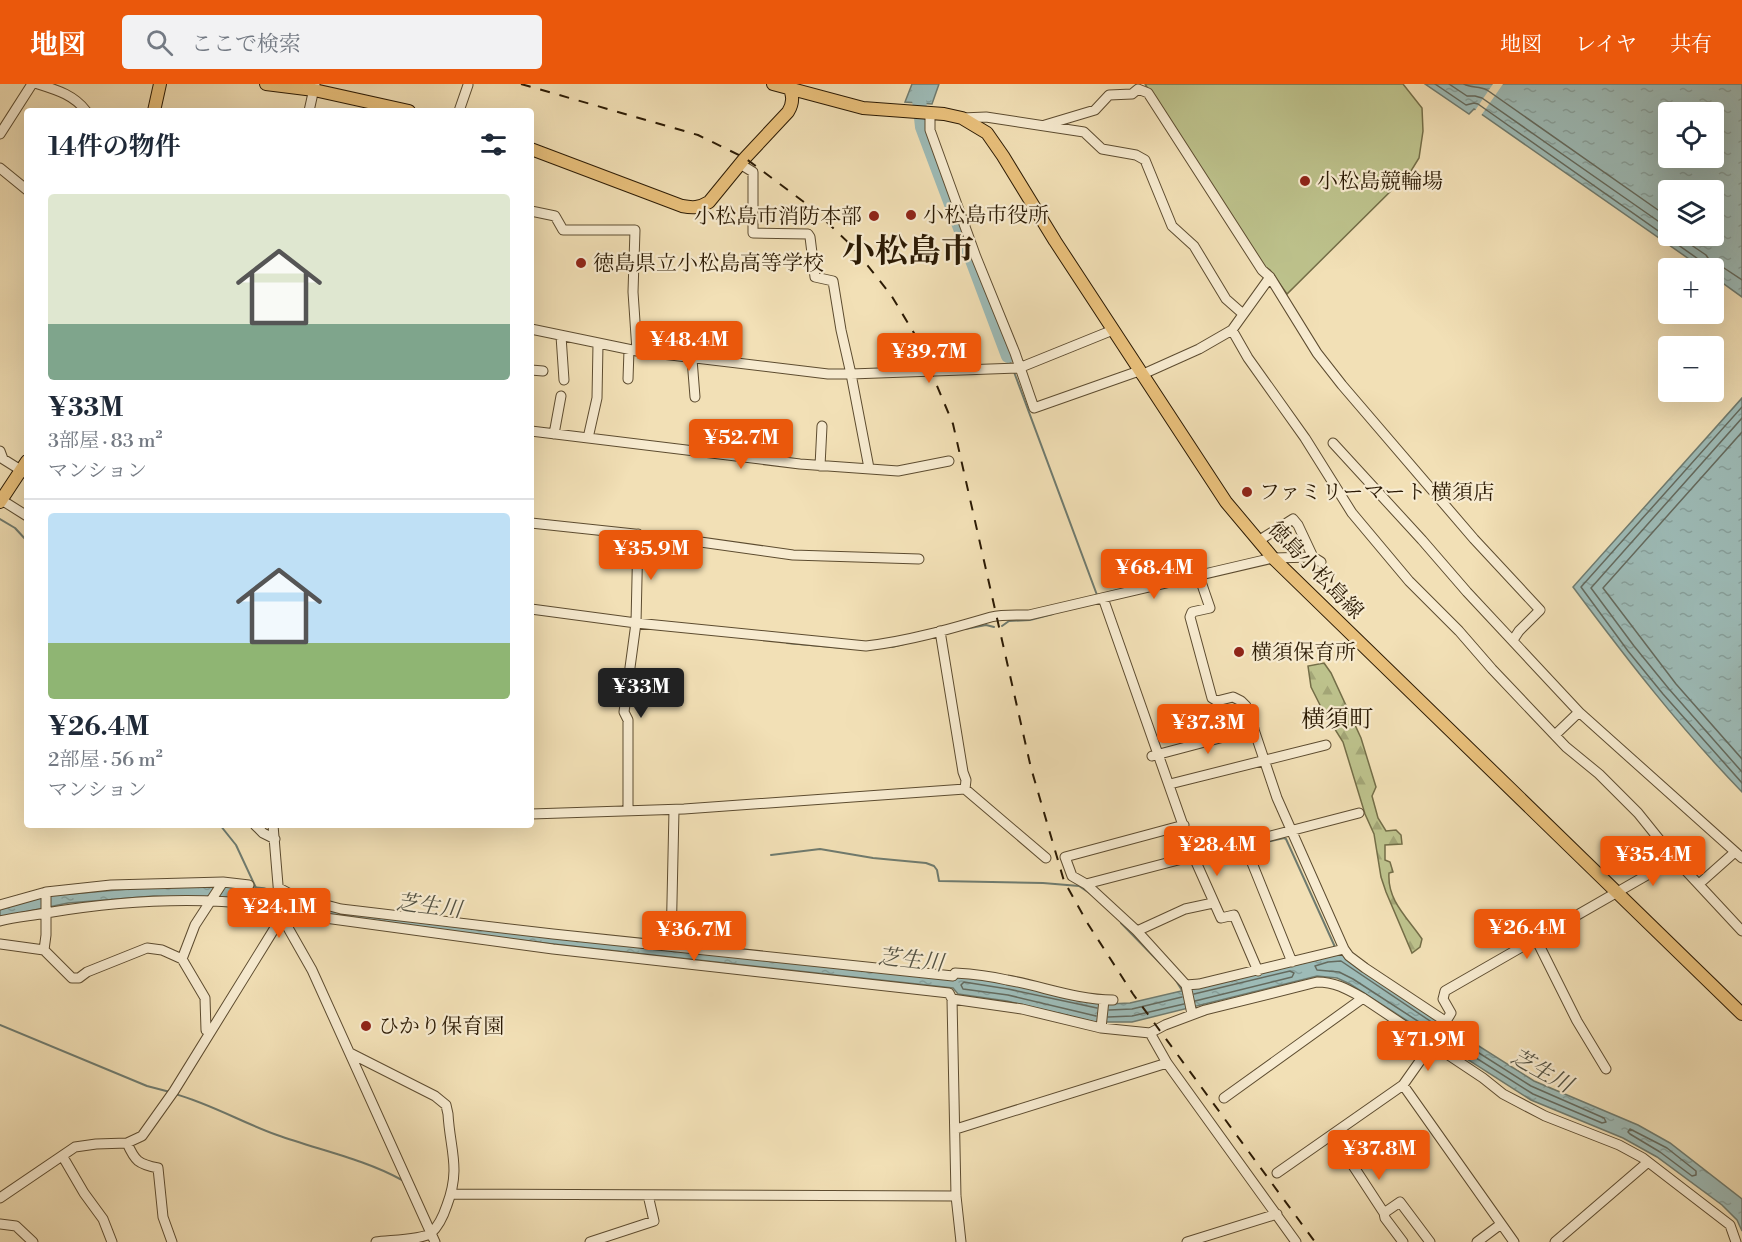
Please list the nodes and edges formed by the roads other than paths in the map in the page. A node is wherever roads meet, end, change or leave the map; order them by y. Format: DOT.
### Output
graph roads {
  1 [pos="32,84"];
  2 [pos="38,84"];
  3 [pos="160,84"];
  4 [pos="266,84"];
  5 [pos="773,84"];
  6 [pos="468,85"];
  7 [pos="789,86"];
  8 [pos="314,87"];
  9 [pos="816,96"];
  10 [pos="83,108"];
  11 [pos="155,108"];
  12 [pos="310,108"];
  13 [pos="397,108"];
  14 [pos="460,108"];
  15 [pos="788,112"];
  16 [pos="929,113"];
  17 [pos="962,118"];
  18 [pos="1045,125"];
  19 [pos="0,134"];
  20 [pos="534,150"];
  21 [pos="740,164"];
  22 [pos="0,168"];
  23 [pos="24,188"];
  24 [pos="534,212"];
  25 [pos="1270,278"];
  26 [pos="1243,314"];
  27 [pos="534,330"];
  28 [pos="1113,330"];
  29 [pos="1232,330"];
  30 [pos="561,336"];
  31 [pos="598,344"];
  32 [pos="633,351"];
  33 [pos="692,359"];
  34 [pos="1014,368"];
  35 [pos="534,370"];
  36 [pos="543,371"];
  37 [pos="1140,373"];
  38 [pos="851,374"];
  39 [pos="628,379"];
  40 [pos="564,380"];
  41 [pos="561,396"];
  42 [pos="695,397"];
  43 [pos="767,426"];
  44 [pos="822,426"];
  45 [pos="534,431"];
  46 [pos="554,434"];
  47 [pos="588,438"];
  48 [pos="1333,443"];
  49 [pos="0,451"];
  50 [pos="760,459"];
  51 [pos="949,461"];
  52 [pos="820,466"];
  53 [pos="24,468"];
  54 [pos="869,468"];
  55 [pos="24,469"];
  56 [pos="0,500"];
  57 [pos="24,514"];
  58 [pos="534,523"];
  59 [pos="638,534"];
  60 [pos="1258,541"];
  61 [pos="1273,558"];
  62 [pos="919,559"];
  63 [pos="1199,576"];
  64 [pos="1100,599"];
  65 [pos="534,609"];
  66 [pos="636,625"];
  67 [pos="940,634"];
  68 [pos="1513,640"];
  69 [pos="1579,712"];
  70 [pos="1254,729"];
  71 [pos="1555,735"];
  72 [pos="1326,745"];
  73 [pos="1156,755"];
  74 [pos="1264,761"];
  75 [pos="1168,787"];
  76 [pos="965,789"];
  77 [pos="628,810"];
  78 [pos="674,810"];
  79 [pos="1359,813"];
  80 [pos="534,814"];
  81 [pos="1181,826"];
  82 [pos="258,828"];
  83 [pos="273,828"];
  84 [pos="1290,832"];
  85 [pos="275,839"];
  86 [pos="1245,846"];
  87 [pos="1739,855"];
  88 [pos="1046,858"];
  89 [pos="1195,858"];
  90 [pos="1675,859"];
  91 [pos="223,883"];
  92 [pos="1086,884"];
  93 [pos="1699,884"];
  94 [pos="249,885"];
  95 [pos="279,890"];
  96 [pos="1617,892"];
  97 [pos="46,894"];
  98 [pos="212,900"];
  99 [pos="1213,903"];
  100 [pos="0,904"];
  101 [pos="262,905"];
  102 [pos="45,912"];
  103 [pos="280,917"];
  104 [pos="0,921"];
  105 [pos="1742,931"];
  106 [pos="1137,932"];
  107 [pos="1536,939"];
  108 [pos="0,944"];
  109 [pos="671,946"];
  110 [pos="44,950"];
  111 [pos="1339,950"];
  112 [pos="182,959"];
  113 [pos="1292,962"];
  114 [pos="1258,971"];
  115 [pos="1186,987"];
  116 [pos="1363,998"];
  117 [pos="952,999"];
  118 [pos="1192,1013"];
  119 [pos="1742,1014"];
  120 [pos="1445,1022"];
  121 [pos="1101,1027"];
  122 [pos="210,1032"];
  123 [pos="1150,1033"];
  124 [pos="1433,1042"];
  125 [pos="350,1053"];
  126 [pos="1167,1063"];
  127 [pos="1606,1069"];
  128 [pos="1403,1085"];
  129 [pos="1224,1098"];
  130 [pos="956,1129"];
  131 [pos="1332,1135"];
  132 [pos="127,1143"];
  133 [pos="63,1157"];
  134 [pos="1648,1162"];
  135 [pos="1277,1173"];
  136 [pos="452,1194"];
  137 [pos="648,1195"];
  138 [pos="956,1196"];
  139 [pos="0,1198"];
  140 [pos="1384,1213"];
  141 [pos="1277,1215"];
  142 [pos="0,1224"];
  143 [pos="1501,1224"];
  144 [pos="428,1234"];
  145 [pos="1732,1240"];
  146 [pos="33,1242"];
  147 [pos="112,1242"];
  148 [pos="172,1242"];
  149 [pos="376,1242"];
  150 [pos="435,1242"];
  151 [pos="590,1242"];
  152 [pos="961,1242"];
  153 [pos="1187,1242"];
  154 [pos="1296,1242"];
  155 [pos="1403,1242"];
  156 [pos="1430,1242"];
  157 [pos="1478,1242"];
  158 [pos="1514,1242"];
  159 [pos="1555,1242"];
  1 -- 19 [label="street"];
  2 -- 10 [label="street"];
  3 -- 11 [label="main road"];
  4 -- 8 [label="main road"];
  5 -- 7 [label="main road, 徳島小松島線"];
  6 -- 14 [label="street"];
  7 -- 9 [label="main road, 徳島小松島線"];
  7 -- 15 [label="main road"];
  8 -- 12 [label="street"];
  8 -- 13 [label="main road"];
  9 -- 15 [label="main road"];
  9 -- 16 [label="main road, 徳島小松島線"];
  15 -- 21 [label="main road"];
  16 -- 17 [label="main road, 徳島小松島線"];
  16 -- 34 [label="street"];
  17 -- 18 [label="street"];
  17 -- 28 [label="main road, 徳島小松島線"];
  18 -- 25 [label="street"];
  18 -- 26 [label="street"];
  20 -- 21 [label="main road"];
  21 -- 38 [label="street"];
  22 -- 23 [label="street"];
  24 -- 32 [label="street"];
  25 -- 26 [label="street"];
  25 -- 68 [label="street"];
  26 -- 29 [label="street"];
  27 -- 30 [label="street"];
  28 -- 34 [label="street"];
  28 -- 37 [label="main road, 徳島小松島線"];
  29 -- 37 [label="street"];
  29 -- 71 [label="street"];
  30 -- 31 [label="street"];
  30 -- 40 [label="street"];
  31 -- 32 [label="street"];
  31 -- 47 [label="street"];
  32 -- 33 [label="street"];
  32 -- 39 [label="street"];
  33 -- 38 [label="street"];
  33 -- 42 [label="street"];
  34 -- 37 [label="street"];
  34 -- 38 [label="street"];
  35 -- 36 [label="street"];
  37 -- 60 [label="main road, 徳島小松島線"];
  38 -- 54 [label="street"];
  41 -- 46 [label="street"];
  43 -- 50 [label="street"];
  44 -- 52 [label="street"];
  45 -- 46 [label="street"];
  46 -- 47 [label="street"];
  47 -- 50 [label="street"];
  48 -- 68 [label="street"];
  49 -- 53 [label="street"];
  50 -- 52 [label="street"];
  51 -- 54 [label="street"];
  52 -- 54 [label="street"];
  55 -- 56 [label="main road"];
  56 -- 57 [label="street"];
  58 -- 59 [label="street"];
  59 -- 62 [label="street"];
  59 -- 66 [label="street"];
  60 -- 61 [label="main road, 徳島小松島線"];
  60 -- 61 [label="street"];
  61 -- 63 [label="street"];
  61 -- 96 [label="main road, 徳島小松島線"];
  63 -- 64 [label="street"];
  63 -- 70 [label="street"];
  64 -- 67 [label="street"];
  64 -- 73 [label="street"];
  65 -- 66 [label="street"];
  66 -- 67 [label="street"];
  66 -- 77 [label="street"];
  67 -- 76 [label="street"];
  68 -- 69 [label="street"];
  69 -- 71 [label="street"];
  69 -- 87 [label="street"];
  70 -- 73 [label="street"];
  70 -- 74 [label="street"];
  71 -- 90 [label="street"];
  72 -- 74 [label="street"];
  73 -- 75 [label="street"];
  74 -- 75 [label="street"];
  74 -- 84 [label="street"];
  75 -- 81 [label="street"];
  76 -- 78 [label="street"];
  76 -- 88 [label="street"];
  77 -- 78 [label="street"];
  77 -- 80 [label="street"];
  78 -- 109 [label="street"];
  79 -- 84 [label="street"];
  81 -- 89 [label="street"];
  81 -- 92 [label="street"];
  82 -- 85 [label="street"];
  83 -- 85 [label="street"];
  84 -- 86 [label="street"];
  84 -- 111 [label="street"];
  85 -- 95 [label="street"];
  86 -- 89 [label="street"];
  86 -- 113 [label="street"];
  87 -- 93 [label="street"];
  89 -- 92 [label="street"];
  89 -- 99 [label="street"];
  90 -- 93 [label="street"];
  90 -- 96 [label="street"];
  91 -- 94 [label="street"];
  91 -- 97 [label="street"];
  91 -- 98 [label="street"];
  92 -- 106 [label="street"];
  93 -- 105 [label="street"];
  95 -- 103 [label="street"];
  95 -- 109 [label="street"];
  96 -- 107 [label="street"];
  96 -- 119 [label="main road, 徳島小松島線"];
  97 -- 100 [label="street"];
  97 -- 102 [label="street"];
  98 -- 101 [label="street"];
  98 -- 102 [label="street"];
  98 -- 112 [label="street"];
  99 -- 106 [label="street"];
  99 -- 114 [label="street"];
  102 -- 104 [label="street"];
  102 -- 110 [label="street"];
  103 -- 117 [label="street"];
  103 -- 122 [label="street"];
  103 -- 125 [label="street"];
  106 -- 115 [label="street"];
  107 -- 120 [label="street"];
  107 -- 127 [label="street"];
  108 -- 110 [label="street"];
  109 -- 121 [label="street"];
  110 -- 112 [label="street"];
  111 -- 113 [label="street"];
  111 -- 120 [label="street"];
  112 -- 122 [label="street"];
  113 -- 114 [label="street"];
  114 -- 115 [label="street"];
  115 -- 118 [label="street"];
  116 -- 118 [label="street"];
  116 -- 124 [label="street"];
  116 -- 129 [label="street"];
  117 -- 121 [label="street"];
  117 -- 130 [label="street"];
  118 -- 123 [label="street"];
  120 -- 124 [label="street"];
  121 -- 123 [label="street"];
  122 -- 132 [label="street"];
  123 -- 126 [label="street"];
  124 -- 128 [label="street"];
  124 -- 134 [label="street"];
  125 -- 136 [label="street"];
  125 -- 144 [label="street"];
  126 -- 130 [label="street"];
  126 -- 141 [label="street"];
  128 -- 131 [label="street"];
  128 -- 143 [label="street"];
  130 -- 138 [label="street"];
  131 -- 135 [label="street"];
  131 -- 140 [label="street"];
  132 -- 133 [label="street"];
  132 -- 148 [label="street"];
  133 -- 139 [label="street"];
  133 -- 147 [label="street"];
  134 -- 145 [label="street"];
  134 -- 159 [label="street"];
  136 -- 137 [label="street"];
  136 -- 144 [label="street"];
  137 -- 138 [label="street"];
  137 -- 151 [label="street"];
  138 -- 152 [label="street"];
  140 -- 155 [label="street"];
  140 -- 156 [label="street"];
  141 -- 153 [label="street"];
  141 -- 154 [label="street"];
  142 -- 146 [label="street"];
  143 -- 157 [label="street"];
  143 -- 158 [label="street"];
  144 -- 149 [label="street"];
  144 -- 150 [label="street"];
}
